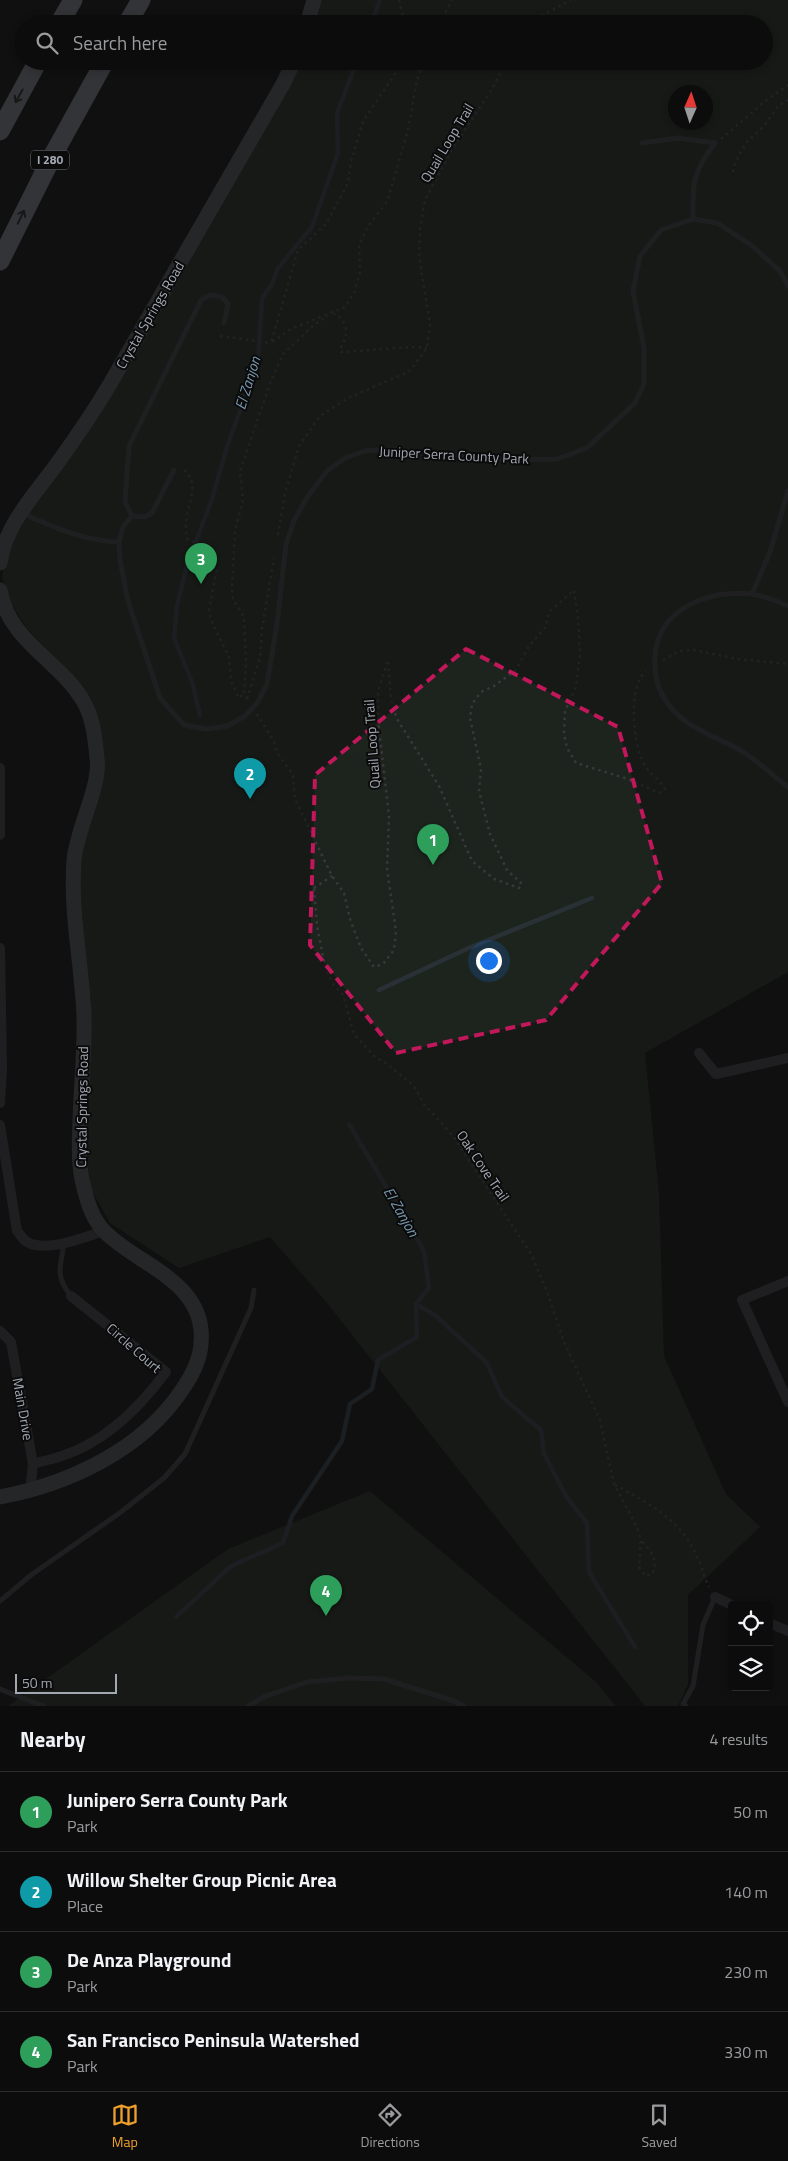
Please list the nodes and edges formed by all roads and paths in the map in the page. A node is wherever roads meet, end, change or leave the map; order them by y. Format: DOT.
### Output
graph roads {
  1 [pos="73,0"];
  2 [pos="142,0"];
  3 [pos="314,0"];
  4 [pos="399,0"];
  5 [pos="452,0"];
  6 [pos="571,0"];
  7 [pos="64,15"];
  8 [pos="133,15"];
  9 [pos="310,15"];
  10 [pos="403,15"];
  11 [pos="444,15"];
  12 [pos="543,15"];
  13 [pos="33,70"];
  14 [pos="100,70"];
  15 [pos="290,70"];
  16 [pos="398,70"];
  17 [pos="421,70"];
  18 [pos="502,70"];
  19 [pos="788,85"];
  20 [pos="788,100"];
  21 [pos="0,131"];
  22 [pos="642,142"];
  23 [pos="715,143"];
  24 [pos="733,172"];
  25 [pos="694,219"];
  26 [pos="0,261"];
  27 [pos="788,286"];
  28 [pos="333,313"];
  29 [pos="224,323"];
  30 [pos="220,336"];
  31 [pos="271,343"];
  32 [pos="427,348"];
  33 [pos="182,469"];
  34 [pos="174,470"];
  35 [pos="788,491"];
  36 [pos="21,512"];
  37 [pos="132,516"];
  38 [pos="278,536"];
  39 [pos="119,542"];
  40 [pos="275,552"];
  41 [pos="0,564"];
  42 [pos="0,590"];
  43 [pos="752,594"];
  44 [pos="788,606"];
  45 [pos="788,664"];
  46 [pos="654,665"];
  47 [pos="244,694"];
  48 [pos="253,708"];
  49 [pos="0,768"];
  50 [pos="788,787"];
  51 [pos="0,835"];
  52 [pos="332,876"];
  53 [pos="310,883"];
  54 [pos="314,888"];
  55 [pos="0,948"];
  56 [pos="699,1053"];
  57 [pos="788,1058"];
  58 [pos="0,1103"];
  59 [pos="0,1125"];
  60 [pos="104,1230"];
  61 [pos="64,1243"];
  62 [pos="788,1281"];
  63 [pos="254,1290"];
  64 [pos="71,1296"];
  65 [pos="0,1331"];
  66 [pos="788,1402"];
  67 [pos="32,1464"];
  68 [pos="614,1484"];
  69 [pos="30,1492"];
  70 [pos="0,1497"];
  71 [pos="641,1540"];
  72 [pos="715,1597"];
  73 [pos="0,1601"];
  74 [pos="728,1603"];
  75 [pos="773,1624"];
  76 [pos="788,1631"];
  77 [pos="0,1689"];
  78 [pos="683,1705"];
  79 [pos="43,1706"];
  80 [pos="248,1706"];
  81 [pos="463,1706"];
  1 -- 7 [label="highway"];
  2 -- 8 [label="highway"];
  3 -- 9 [label="street"];
  4 -- 10 [label="path"];
  5 -- 11 [label="path"];
  6 -- 12 [label="path"];
  13 -- 21 [label="highway, one-way"];
  26 -- 14 [label="highway, I 280, one-way"];
  15 -- 36 [label="street, Crystal Springs Road"];
  16 -- 31 [label="path"];
  17 -- 28 [label="path"];
  18 -- 32 [label="path, Quail Loop Trail"];
  19 -- 23 [label="path"];
  20 -- 24 [label="path"];
  22 -- 23 [label="lane"];
  23 -- 25 [label="lane"];
  25 -- 27 [label="lane"];
  25 -- 48 [label="lane, Juniper Serra County Park"];
  28 -- 31 [label="path"];
  28 -- 32 [label="path"];
  28 -- 47 [label="path"];
  29 -- 37 [label="lane"];
  30 -- 31 [label="path"];
  32 -- 38 [label="path, Quail Loop Trail"];
  33 -- 47 [label="path"];
  34 -- 37 [label="lane"];
  35 -- 43 [label="lane"];
  36 -- 39 [label="lane"];
  36 -- 41 [label="street, Crystal Springs Road"];
  37 -- 39 [label="lane"];
  39 -- 48 [label="lane, Juniper Serra County Park"];
  40 -- 47 [label="path"];
  42 -- 60 [label="street, Crystal Springs Road"];
  43 -- 44 [label="lane"];
  43 -- 46 [label="lane"];
  45 -- 46 [label="path, Quail Loop Trail"];
  46 -- 50 [label="lane"];
  46 -- 52 [label="path, Quail Loop Trail"];
  48 -- 52 [label="path, Quail Loop Trail"];
  49 -- 51 [label="street"];
  52 -- 54 [label="path"];
  53 -- 54 [label="path"];
  54 -- 68 [label="path, Oak Cove Trail"];
  55 -- 58 [label="street"];
  56 -- 57 [label="street"];
  59 -- 61 [label="street"];
  60 -- 61 [label="street"];
  60 -- 69 [label="street, Crystal Springs Road"];
  61 -- 64 [label="lane"];
  62 -- 66 [label="street"];
  63 -- 73 [label="lane"];
  64 -- 67 [label="street, Circle Court"];
  65 -- 67 [label="street, Main Drive"];
  67 -- 69 [label="street, Main Drive"];
  68 -- 71 [label="path, Oak Cove Trail"];
  68 -- 72 [label="path"];
  69 -- 70 [label="street, Crystal Springs Road"];
  71 -- 71 [label="path, Oak Cove Trail"];
  72 -- 74 [label="street"];
  72 -- 78 [label="lane"];
  75 -- 76 [label="street"];
  77 -- 79 [label="lane"];
  80 -- 81 [label="lane"];
}
